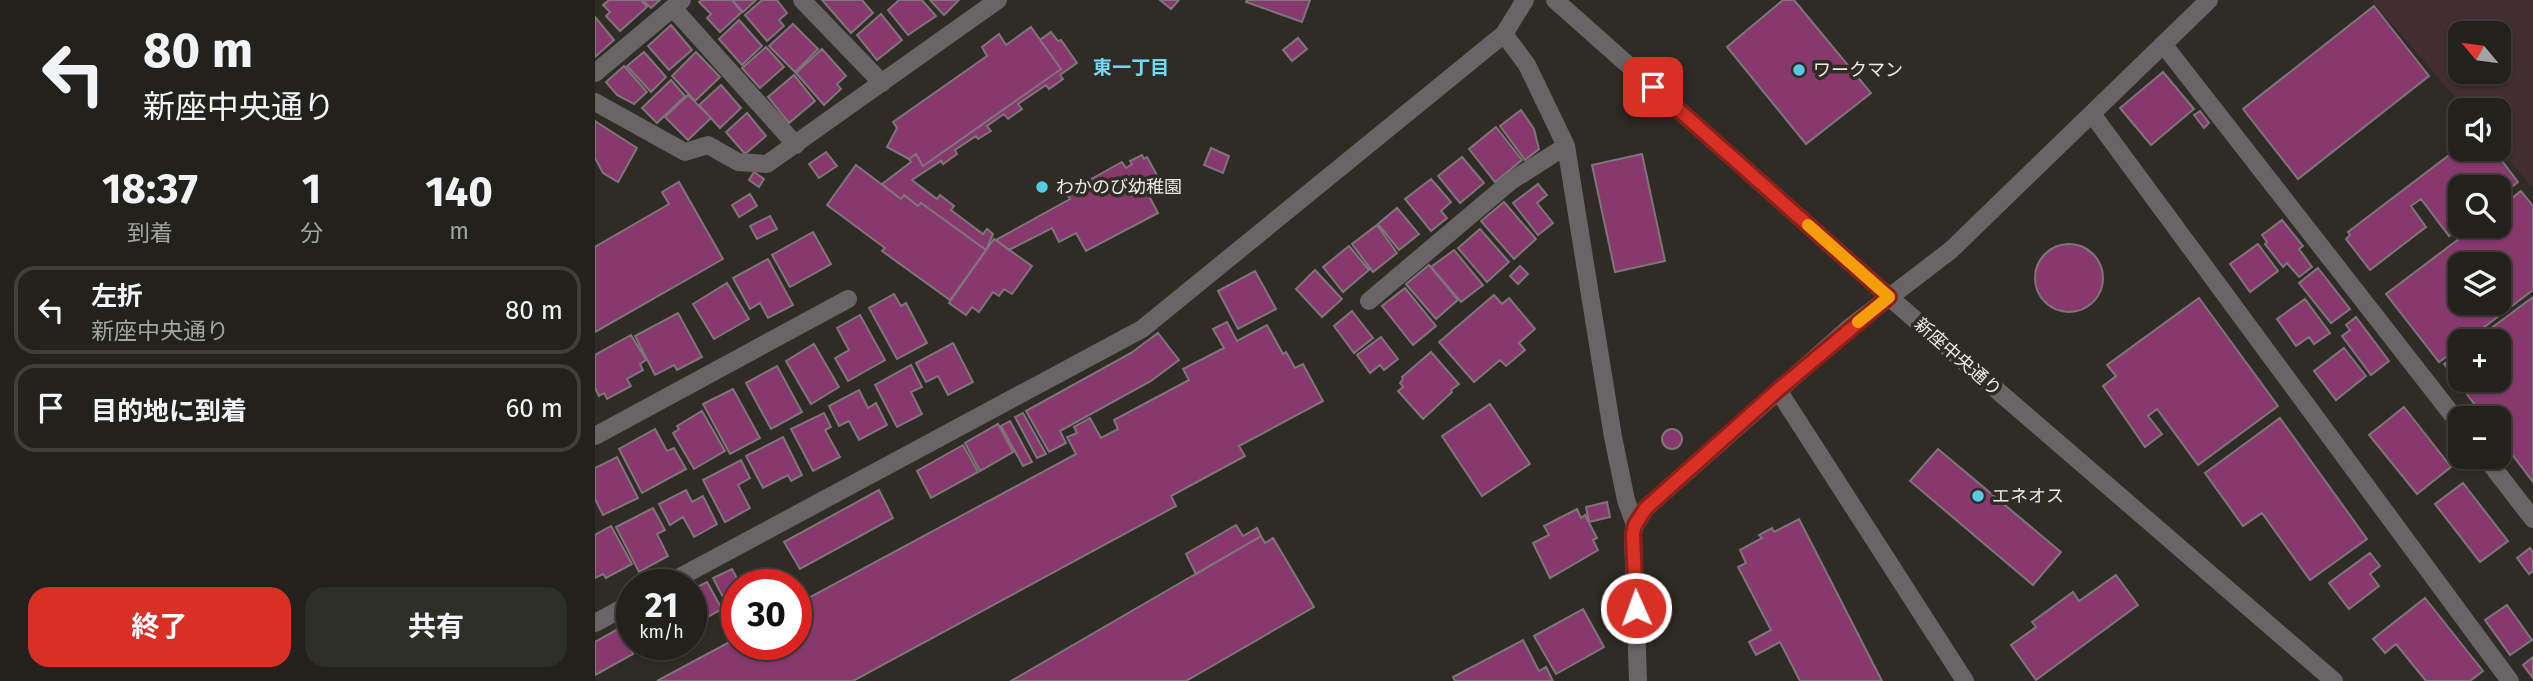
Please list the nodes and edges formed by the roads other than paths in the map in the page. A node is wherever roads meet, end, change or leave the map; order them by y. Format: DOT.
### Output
graph roads {
  1 [pos="802,0"];
  2 [pos="998,0"];
  3 [pos="1525,0"];
  4 [pos="1555,0"];
  5 [pos="2209,0"];
  6 [pos="677,4"];
  7 [pos="1504,34"];
  8 [pos="2163,44"];
  9 [pos="595,73"];
  10 [pos="883,83"];
  11 [pos="595,102"];
  12 [pos="2092,114"];
  13 [pos="796,145"];
  14 [pos="1566,146"];
  15 [pos="1889,297"];
  16 [pos="848,299"];
  17 [pos="1370,301"];
  18 [pos="1778,390"];
  19 [pos="2448,409"];
  20 [pos="595,436"];
  21 [pos="2494,469"];
  22 [pos="2533,519"];
  23 [pos="1635,525"];
  24 [pos="695,569"];
  25 [pos="616,612"];
  26 [pos="595,623"];
  27 [pos="1638,681"];
  28 [pos="1965,681"];
  29 [pos="2334,681"];
  30 [pos="2510,681"];
  1 -- 10 [label="street"];
  2 -- 10 [label="street"];
  3 -- 7 [label="street"];
  4 -- 15 [label="street, 新座中央通り"];
  5 -- 8 [label="street"];
  6 -- 9 [label="street"];
  6 -- 13 [label="street"];
  7 -- 14 [label="street"];
  7 -- 24 [label="street"];
  8 -- 12 [label="street"];
  8 -- 19 [label="street"];
  10 -- 13 [label="street"];
  11 -- 13 [label="street"];
  12 -- 15 [label="street"];
  12 -- 30 [label="street"];
  14 -- 17 [label="street"];
  14 -- 23 [label="street"];
  15 -- 18 [label="street"];
  15 -- 29 [label="street, 新座中央通り"];
  16 -- 20 [label="street"];
  18 -- 23 [label="street"];
  18 -- 28 [label="street"];
  21 -- 22 [label="street"];
  23 -- 27 [label="street"];
  25 -- 26 [label="street"];
}
